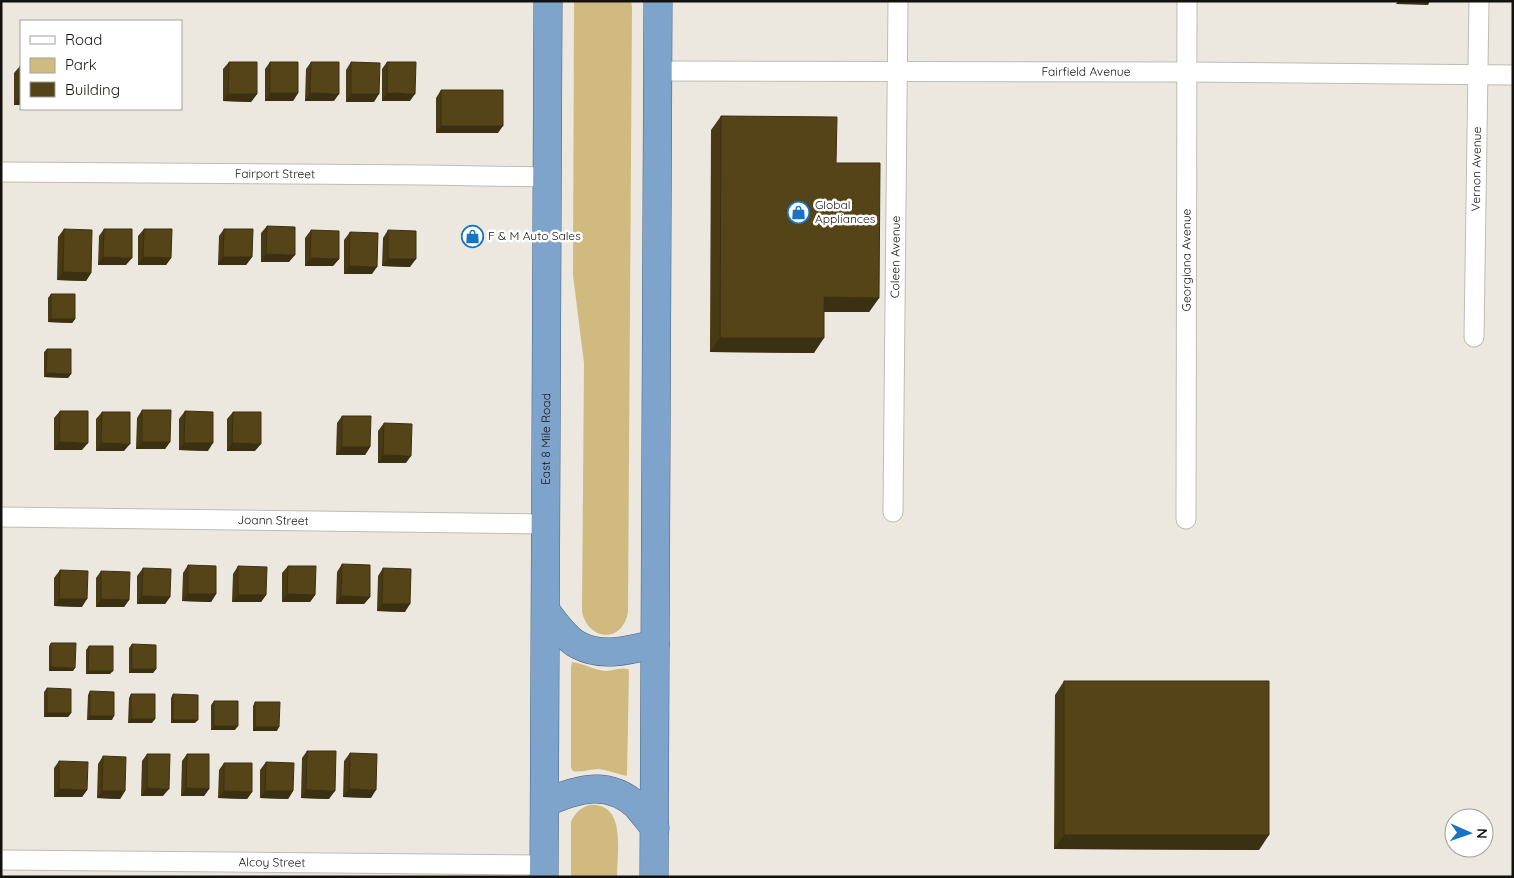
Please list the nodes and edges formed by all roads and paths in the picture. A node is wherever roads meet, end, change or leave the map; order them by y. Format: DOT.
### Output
graph roads {
  1 [pos="548,1"];
  2 [pos="658,1"];
  3 [pos="898,1"];
  4 [pos="1187,1"];
  5 [pos="1478,1"];
  6 [pos="658,71"];
  7 [pos="898,71"];
  8 [pos="1187,72"];
  9 [pos="1478,75"];
  10 [pos="1513,75"];
  11 [pos="1,172"];
  12 [pos="548,177"];
  13 [pos="1474,337"];
  14 [pos="893,512"];
  15 [pos="1,517"];
  16 [pos="1186,519"];
  17 [pos="546,524"];
  18 [pos="546,611"];
  19 [pos="655,644"];
  20 [pos="544,803"];
  21 [pos="655,828"];
  22 [pos="1,860"];
  23 [pos="544,871"];
  24 [pos="654,877"];
  1 -- 12 [label="highway, East 8 Mile Road"];
  2 -- 6 [label="highway"];
  3 -- 7 [label="street, Coleen Avenue"];
  4 -- 8 [label="street, Georgiana Avenue"];
  5 -- 9 [label="street, Vernon Avenue"];
  6 -- 7 [label="street, Fairfield Avenue"];
  6 -- 19 [label="highway"];
  7 -- 8 [label="street, Fairfield Avenue"];
  7 -- 14 [label="street, Coleen Avenue"];
  8 -- 9 [label="street, Fairfield Avenue"];
  8 -- 16 [label="street, Georgiana Avenue"];
  9 -- 10 [label="street, Fairfield Avenue"];
  9 -- 13 [label="street, Vernon Avenue"];
  11 -- 12 [label="street, Fairport Street"];
  12 -- 17 [label="highway, East 8 Mile Road"];
  15 -- 17 [label="street, Joann Street"];
  17 -- 18 [label="highway, East 8 Mile Road"];
  18 -- 19 [label="highway"];
  18 -- 20 [label="highway, East 8 Mile Road"];
  19 -- 21 [label="highway"];
  20 -- 21 [label="highway"];
  20 -- 23 [label="highway, East 8 Mile Road"];
  21 -- 24 [label="highway"];
  22 -- 23 [label="street, Alcoy Street"];
}
